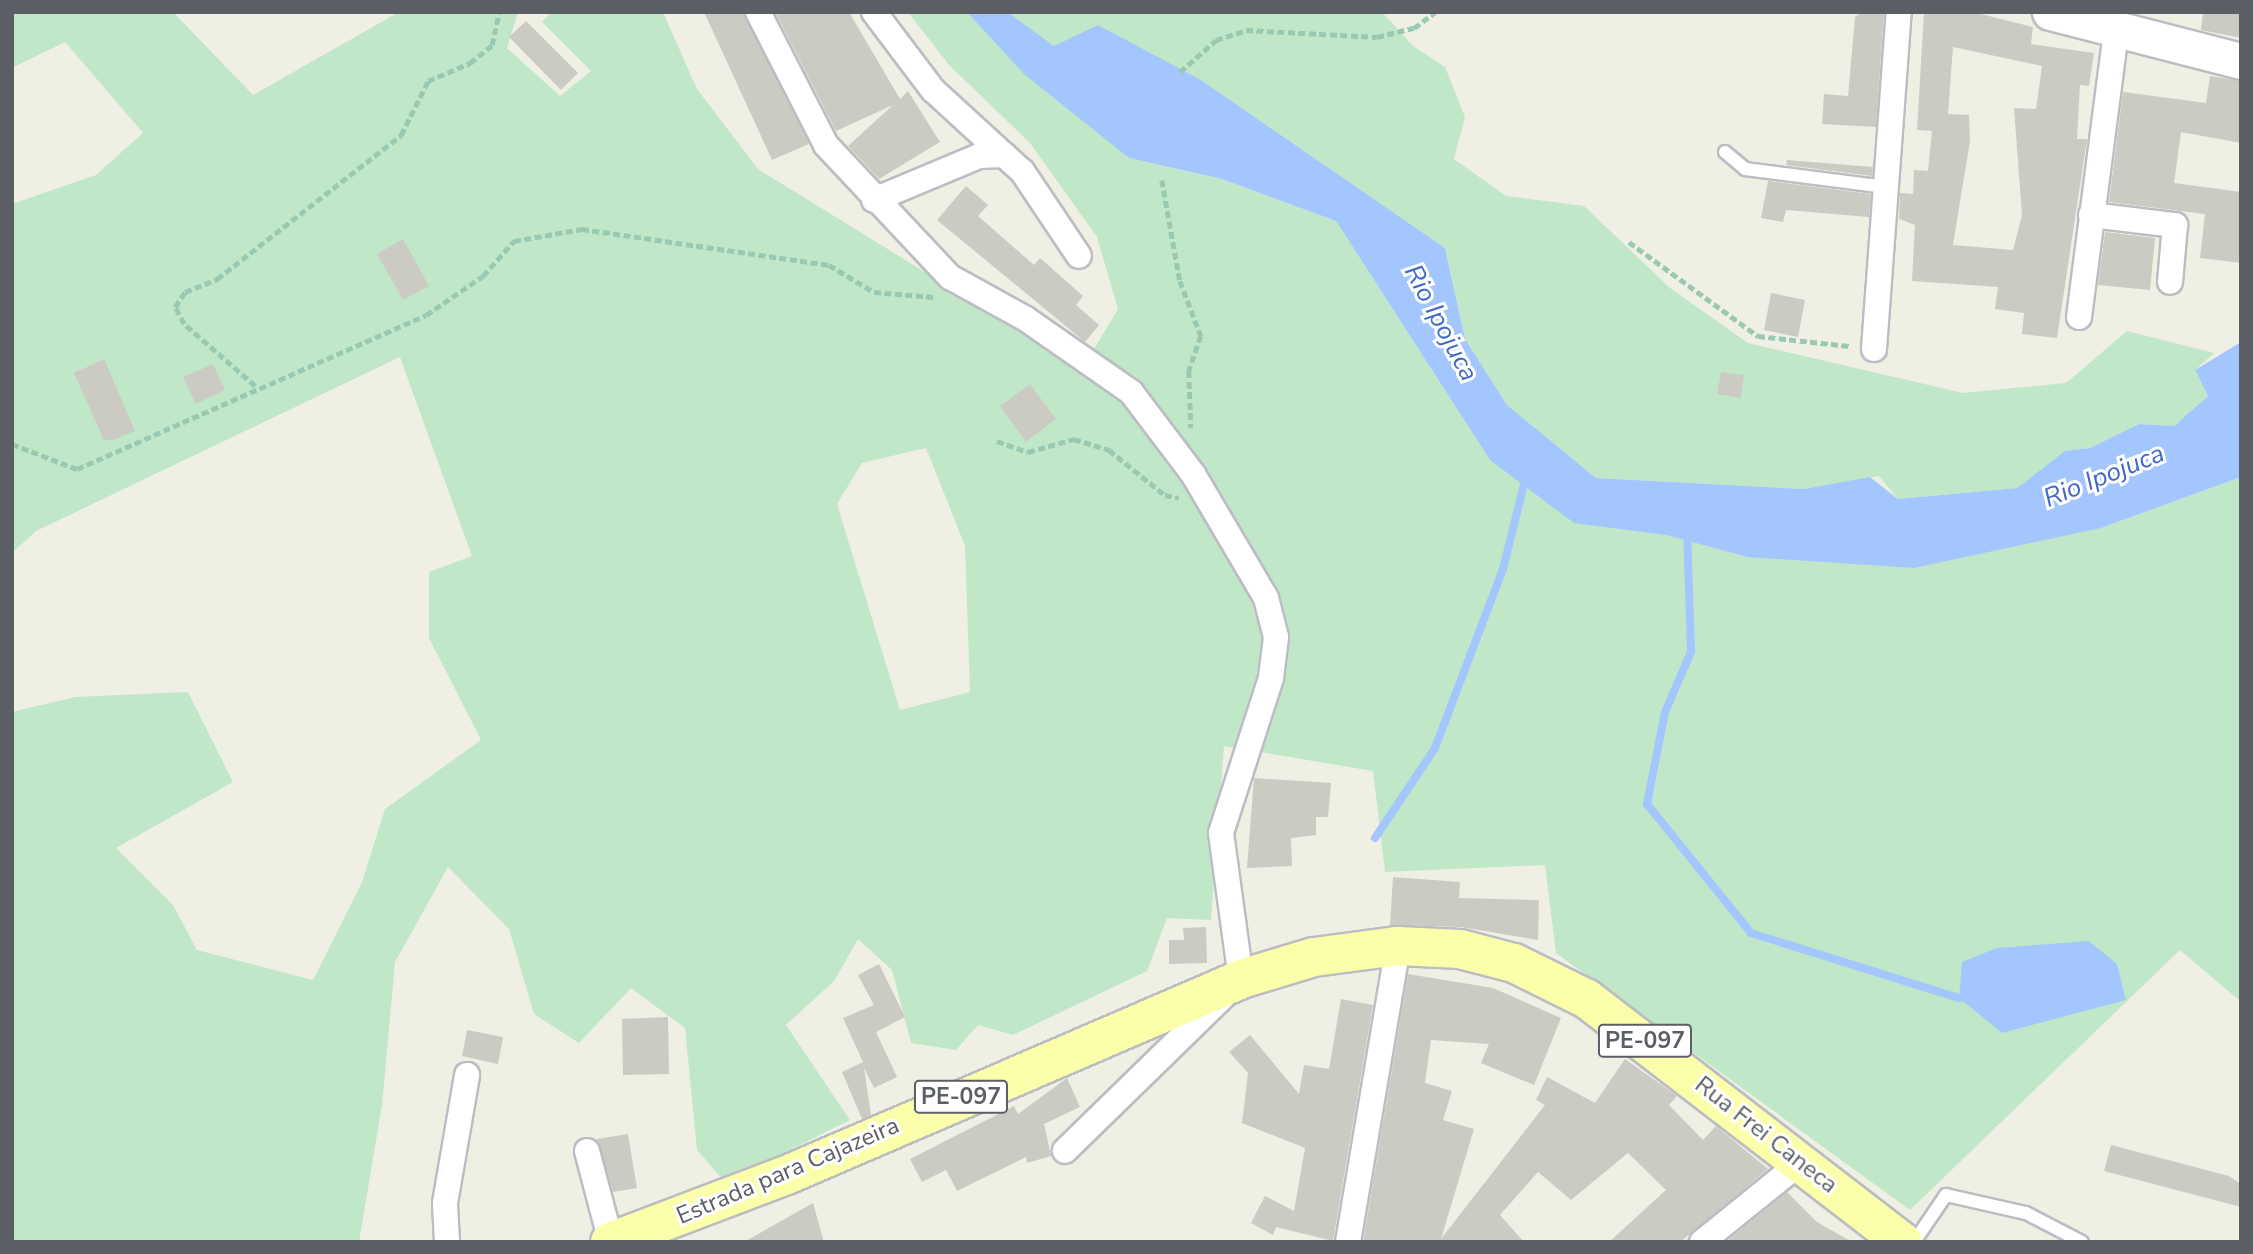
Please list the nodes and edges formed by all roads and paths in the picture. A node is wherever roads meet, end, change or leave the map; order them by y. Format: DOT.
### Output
graph roads {
  1 [pos="499,12"];
  2 [pos="758,12"];
  3 [pos="874,12"];
  4 [pos="1435,12"];
  5 [pos="1899,12"];
  6 [pos="2050,12"];
  7 [pos="2116,33"];
  8 [pos="2241,61"];
  9 [pos="1180,72"];
  10 [pos="1725,152"];
  11 [pos="1004,155"];
  12 [pos="1163,180"];
  13 [pos="1886,187"];
  14 [pos="874,200"];
  15 [pos="2091,215"];
  16 [pos="1629,242"];
  17 [pos="1079,256"];
  18 [pos="2170,282"];
  19 [pos="947,299"];
  20 [pos="2079,317"];
  21 [pos="1874,349"];
  22 [pos="256,386"];
  23 [pos="997,441"];
  24 [pos="12,444"];
  25 [pos="1193,474"];
  26 [pos="1211,504"];
  27 [pos="1398,946"];
  28 [pos="1329,955"];
  29 [pos="1241,979"];
  30 [pos="467,1075"];
  31 [pos="587,1150"];
  32 [pos="1065,1152"];
  33 [pos="1801,1162"];
  34 [pos="447,1242"];
  35 [pos="611,1242"];
  36 [pos="1348,1242"];
  37 [pos="1702,1242"];
  38 [pos="1902,1242"];
  39 [pos="1914,1242"];
  40 [pos="2082,1242"];
  1 -- 22 [label="path"];
  2 -- 14 [label="street"];
  3 -- 11 [label="street"];
  4 -- 9 [label="path"];
  5 -- 13 [label="street"];
  6 -- 7 [label="street"];
  7 -- 8 [label="street"];
  7 -- 15 [label="street"];
  10 -- 13 [label="lane"];
  11 -- 14 [label="street"];
  11 -- 17 [label="street"];
  12 -- 25 [label="path"];
  13 -- 21 [label="street"];
  14 -- 25 [label="street"];
  15 -- 18 [label="street"];
  15 -- 20 [label="street"];
  16 -- 21 [label="path"];
  19 -- 22 [label="path"];
  22 -- 24 [label="path"];
  23 -- 26 [label="path"];
  25 -- 26 [label="street"];
  26 -- 29 [label="street"];
  27 -- 28 [label="main road, Rua Frei Caneca / PE-097"];
  27 -- 33 [label="main road, Rua Frei Caneca / PE-097"];
  27 -- 36 [label="street"];
  28 -- 29 [label="main road, Estrada para Cajazeira / PE-097"];
  29 -- 32 [label="street"];
  29 -- 35 [label="main road, Estrada para Cajazeira / PE-097"];
  30 -- 34 [label="street"];
  31 -- 35 [label="street"];
  33 -- 37 [label="street"];
  33 -- 38 [label="main road, Rua Frei Caneca / PE-097"];
  39 -- 40 [label="lane"];
}
